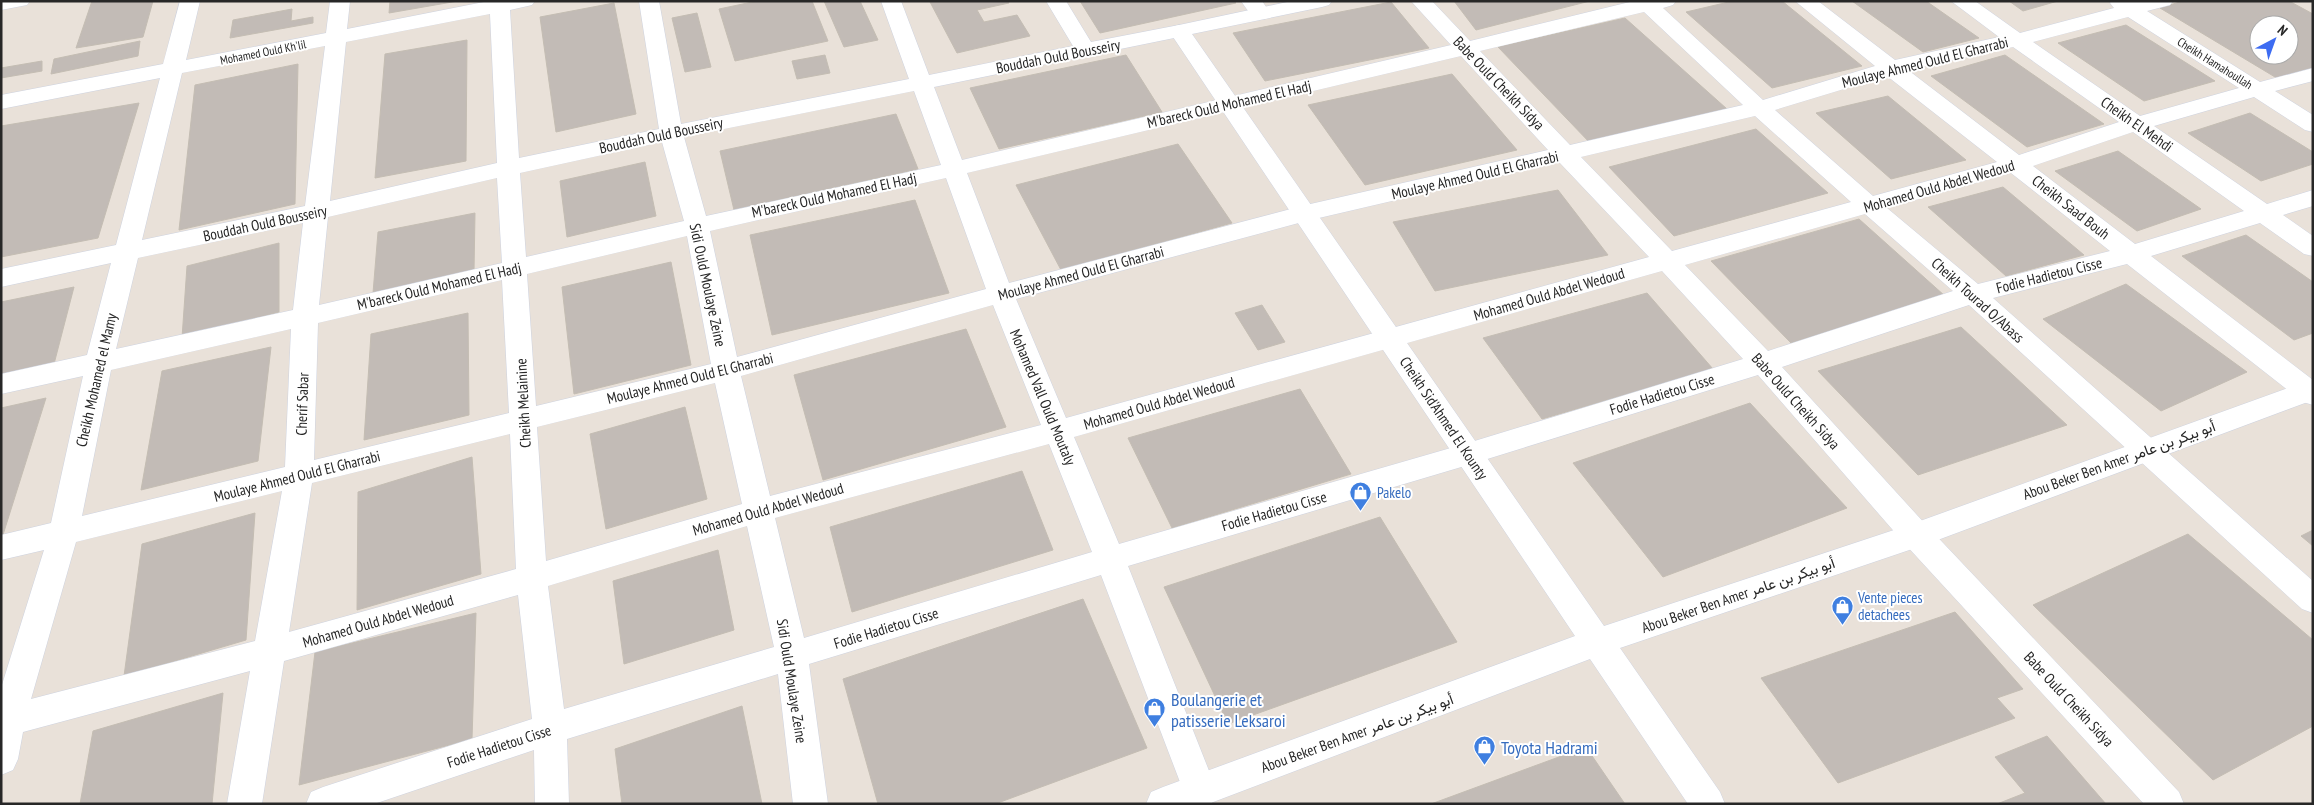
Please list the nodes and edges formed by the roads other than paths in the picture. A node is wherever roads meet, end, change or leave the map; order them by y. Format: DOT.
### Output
graph roads {
  1 [pos="20,1"];
  2 [pos="190,1"];
  3 [pos="340,1"];
  4 [pos="649,1"];
  5 [pos="891,1"];
  6 [pos="1056,1"];
  7 [pos="1322,1"];
  8 [pos="1421,1"];
  9 [pos="1805,1"];
  10 [pos="1961,1"];
  11 [pos="2162,1"];
  12 [pos="508,3"];
  13 [pos="1653,3"];
  14 [pos="1,4"];
  15 [pos="2124,6"];
  16 [pos="1256,8"];
  17 [pos="1180,31"];
  18 [pos="334,38"];
  19 [pos="2016,40"];
  20 [pos="1464,47"];
  21 [pos="1086,51"];
  22 [pos="1890,68"];
  23 [pos="173,70"];
  24 [pos="2313,74"];
  25 [pos="921,82"];
  26 [pos="2257,89"];
  27 [pos="1,102"];
  28 [pos="1230,104"];
  29 [pos="1760,108"];
  30 [pos="2136,124"];
  31 [pos="2313,125"];
  32 [pos="672,133"];
  33 [pos="1567,154"];
  34 [pos="2015,164"];
  35 [pos="508,168"];
  36 [pos="954,169"];
  37 [pos="2313,198"];
  38 [pos="1869,205"];
  39 [pos="316,212"];
  40 [pos="1306,213"];
  41 [pos="2263,213"];
  42 [pos="697,226"];
  43 [pos="2313,248"];
  44 [pos="126,252"];
  45 [pos="2131,254"];
  46 [pos="1667,262"];
  47 [pos="515,268"];
  48 [pos="1,278"];
  49 [pos="1001,294"];
  50 [pos="1973,294"];
  51 [pos="306,317"];
  52 [pos="1390,338"];
  53 [pos="99,362"];
  54 [pos="1763,363"];
  55 [pos="726,370"];
  56 [pos="1,384"];
  57 [pos="2311,392"];
  58 [pos="524,420"];
  59 [pos="1058,431"];
  60 [pos="2144,450"];
  61 [pos="1468,454"];
  62 [pos="299,476"];
  63 [pos="758,511"];
  64 [pos="64,532"];
  65 [pos="1916,535"];
  66 [pos="1,548"];
  67 [pos="1110,559"];
  68 [pos="532,578"];
  69 [pos="2313,600"];
  70 [pos="1598,642"];
  71 [pos="271,651"];
  72 [pos="792,657"];
  73 [pos="5,721"];
  74 [pos="550,730"];
  75 [pos="1,759"];
  76 [pos="1200,791"];
  77 [pos="244,804"];
  78 [pos="323,804"];
  79 [pos="552,804"];
  80 [pos="811,804"];
  81 [pos="1163,804"];
  82 [pos="1708,804"];
  83 [pos="2167,804"];
  1 -- 14 [label="street"];
  2 -- 23 [label="street, Cheikh Mohamed el Mamy"];
  3 -- 18 [label="street, Cherif Sabar"];
  4 -- 32 [label="street, Sidi Ould Moulaye Zeine"];
  5 -- 25 [label="street, Mohamed Vall Ould Moutaly"];
  6 -- 21 [label="street"];
  7 -- 16 [label="street, Bouddah Ould Bousseiry"];
  8 -- 20 [label="street, Babe Ould Cheikh Sidya"];
  9 -- 22 [label="street, Cheikh Saad Bouh"];
  10 -- 19 [label="street, Cheikh El Mehdi"];
  11 -- 15 [label="street, Moulaye Ahmed Ould El Gharrabi"];
  12 -- 18 [label="street, Mohamed Ould Kh'lil"];
  12 -- 35 [label="street, Cheikh Melainine"];
  13 -- 20 [label="street, M'bareck Ould Mohamed El Hadj"];
  13 -- 29 [label="street, Cheikh Tourad O/Abass"];
  15 -- 19 [label="street, Moulaye Ahmed Ould El Gharrabi"];
  15 -- 26 [label="street, Cheikh Hamahoullah"];
  16 -- 17 [label="street, Bouddah Ould Bousseiry"];
  17 -- 21 [label="street, Bouddah Ould Bousseiry"];
  17 -- 28 [label="street, Cheikh Sid'Ahmed El Kounty"];
  18 -- 23 [label="street, Mohamed Ould Kh'lil"];
  18 -- 39 [label="street, Cherif Sabar"];
  19 -- 22 [label="street, Moulaye Ahmed Ould El Gharrabi"];
  19 -- 30 [label="street, Cheikh El Mehdi"];
  20 -- 28 [label="street, M'bareck Ould Mohamed El Hadj"];
  20 -- 33 [label="street, Babe Ould Cheikh Sidya"];
  21 -- 25 [label="street, Bouddah Ould Bousseiry"];
  22 -- 29 [label="street, Moulaye Ahmed Ould El Gharrabi"];
  22 -- 34 [label="street, Cheikh Saad Bouh"];
  23 -- 27 [label="street, Mohamed Ould Kh'lil"];
  23 -- 44 [label="street, Cheikh Mohamed el Mamy"];
  24 -- 26 [label="street, Mohamed Ould Abdel Wedoud"];
  25 -- 32 [label="street, Bouddah Ould Bousseiry"];
  25 -- 36 [label="street, Mohamed Vall Ould Moutaly"];
  26 -- 30 [label="street, Mohamed Ould Abdel Wedoud"];
  26 -- 31 [label="street, Cheikh Hamahoullah"];
  28 -- 36 [label="street, M'bareck Ould Mohamed El Hadj"];
  28 -- 40 [label="street, Cheikh Sid'Ahmed El Kounty"];
  29 -- 33 [label="street, Moulaye Ahmed Ould El Gharrabi"];
  29 -- 38 [label="street, Cheikh Tourad O/Abass"];
  30 -- 34 [label="street, Mohamed Ould Abdel Wedoud"];
  30 -- 41 [label="street, Cheikh El Mehdi"];
  32 -- 35 [label="street, Bouddah Ould Bousseiry"];
  32 -- 42 [label="street, Sidi Ould Moulaye Zeine"];
  33 -- 40 [label="street, Moulaye Ahmed Ould El Gharrabi"];
  33 -- 46 [label="street, Babe Ould Cheikh Sidya"];
  34 -- 38 [label="street, Mohamed Ould Abdel Wedoud"];
  34 -- 45 [label="street, Cheikh Saad Bouh"];
  35 -- 39 [label="street, Bouddah Ould Bousseiry"];
  35 -- 47 [label="street, Cheikh Melainine"];
  36 -- 42 [label="street, M'bareck Ould Mohamed El Hadj"];
  36 -- 49 [label="street, Mohamed Vall Ould Moutaly"];
  37 -- 41 [label="street, Fodie Hadietou Cisse"];
  38 -- 46 [label="street, Mohamed Ould Abdel Wedoud"];
  38 -- 50 [label="street, Cheikh Tourad O/Abass"];
  39 -- 44 [label="street, Bouddah Ould Bousseiry"];
  39 -- 51 [label="street, Cherif Sabar"];
  40 -- 49 [label="street, Moulaye Ahmed Ould El Gharrabi"];
  40 -- 52 [label="street, Cheikh Sid'Ahmed El Kounty"];
  41 -- 43 [label="street, Cheikh El Mehdi"];
  41 -- 45 [label="street, Fodie Hadietou Cisse"];
  42 -- 47 [label="street, M'bareck Ould Mohamed El Hadj"];
  42 -- 55 [label="street, Sidi Ould Moulaye Zeine"];
  44 -- 48 [label="street, Bouddah Ould Bousseiry"];
  44 -- 53 [label="street, Cheikh Mohamed el Mamy"];
  45 -- 50 [label="street, Fodie Hadietou Cisse"];
  45 -- 57 [label="street, Cheikh Saad Bouh"];
  46 -- 52 [label="street, Mohamed Ould Abdel Wedoud"];
  46 -- 54 [label="street, Babe Ould Cheikh Sidya"];
  47 -- 51 [label="street, M'bareck Ould Mohamed El Hadj"];
  47 -- 58 [label="street, Cheikh Melainine"];
  49 -- 55 [label="street, Moulaye Ahmed Ould El Gharrabi"];
  49 -- 59 [label="street, Mohamed Vall Ould Moutaly"];
  50 -- 54 [label="street, Fodie Hadietou Cisse"];
  50 -- 60 [label="street, Cheikh Tourad O/Abass"];
  51 -- 53 [label="street, M'bareck Ould Mohamed El Hadj"];
  51 -- 62 [label="street, Cherif Sabar"];
  52 -- 59 [label="street, Mohamed Ould Abdel Wedoud"];
  52 -- 61 [label="street, Cheikh Sid'Ahmed El Kounty"];
  53 -- 56 [label="street, M'bareck Ould Mohamed El Hadj"];
  53 -- 64 [label="street, Cheikh Mohamed el Mamy"];
  54 -- 61 [label="street, Fodie Hadietou Cisse"];
  54 -- 65 [label="street, Babe Ould Cheikh Sidya"];
  55 -- 58 [label="street, Moulaye Ahmed Ould El Gharrabi"];
  55 -- 63 [label="street, Sidi Ould Moulaye Zeine"];
  57 -- 60 [label="street, Abou Beker Ben Amer أبو بيكر بن عامر"];
  58 -- 62 [label="street, Moulaye Ahmed Ould El Gharrabi"];
  58 -- 68 [label="street, Cheikh Melainine"];
  59 -- 63 [label="street, Mohamed Ould Abdel Wedoud"];
  59 -- 67 [label="street, Mohamed Vall Ould Moutaly"];
  60 -- 65 [label="street, Abou Beker Ben Amer أبو بيكر بن عامر"];
  60 -- 69 [label="street, Cheikh Tourad O/Abass"];
  61 -- 67 [label="street, Fodie Hadietou Cisse"];
  61 -- 70 [label="street, Cheikh Sid'Ahmed El Kounty"];
  62 -- 64 [label="street, Moulaye Ahmed Ould El Gharrabi"];
  62 -- 71 [label="street, Cherif Sabar"];
  63 -- 68 [label="street, Mohamed Ould Abdel Wedoud"];
  63 -- 72 [label="street, Sidi Ould Moulaye Zeine"];
  64 -- 66 [label="street, Moulaye Ahmed Ould El Gharrabi"];
  64 -- 73 [label="street, Cheikh Mohamed el Mamy"];
  65 -- 70 [label="street, Abou Beker Ben Amer أبو بيكر بن عامر"];
  65 -- 83 [label="street, Babe Ould Cheikh Sidya"];
  67 -- 72 [label="street, Fodie Hadietou Cisse"];
  67 -- 76 [label="street, Mohamed Vall Ould Moutaly"];
  68 -- 71 [label="street, Mohamed Ould Abdel Wedoud"];
  68 -- 74 [label="street, Cheikh Melainine"];
  70 -- 76 [label="street, Abou Beker Ben Amer أبو بيكر بن عامر"];
  70 -- 82 [label="street, Cheikh Sid'Ahmed El Kounty"];
  71 -- 73 [label="street, Mohamed Ould Abdel Wedoud"];
  71 -- 77 [label="street, Cherif Sabar"];
  72 -- 74 [label="street, Fodie Hadietou Cisse"];
  72 -- 80 [label="street, Sidi Ould Moulaye Zeine"];
  73 -- 75 [label="street, Cheikh Mohamed el Mamy"];
  74 -- 78 [label="street, Fodie Hadietou Cisse"];
  74 -- 79 [label="street, Cheikh Melainine"];
  76 -- 81 [label="street, Abou Beker Ben Amer أبو بيكر بن عامر"];
}
